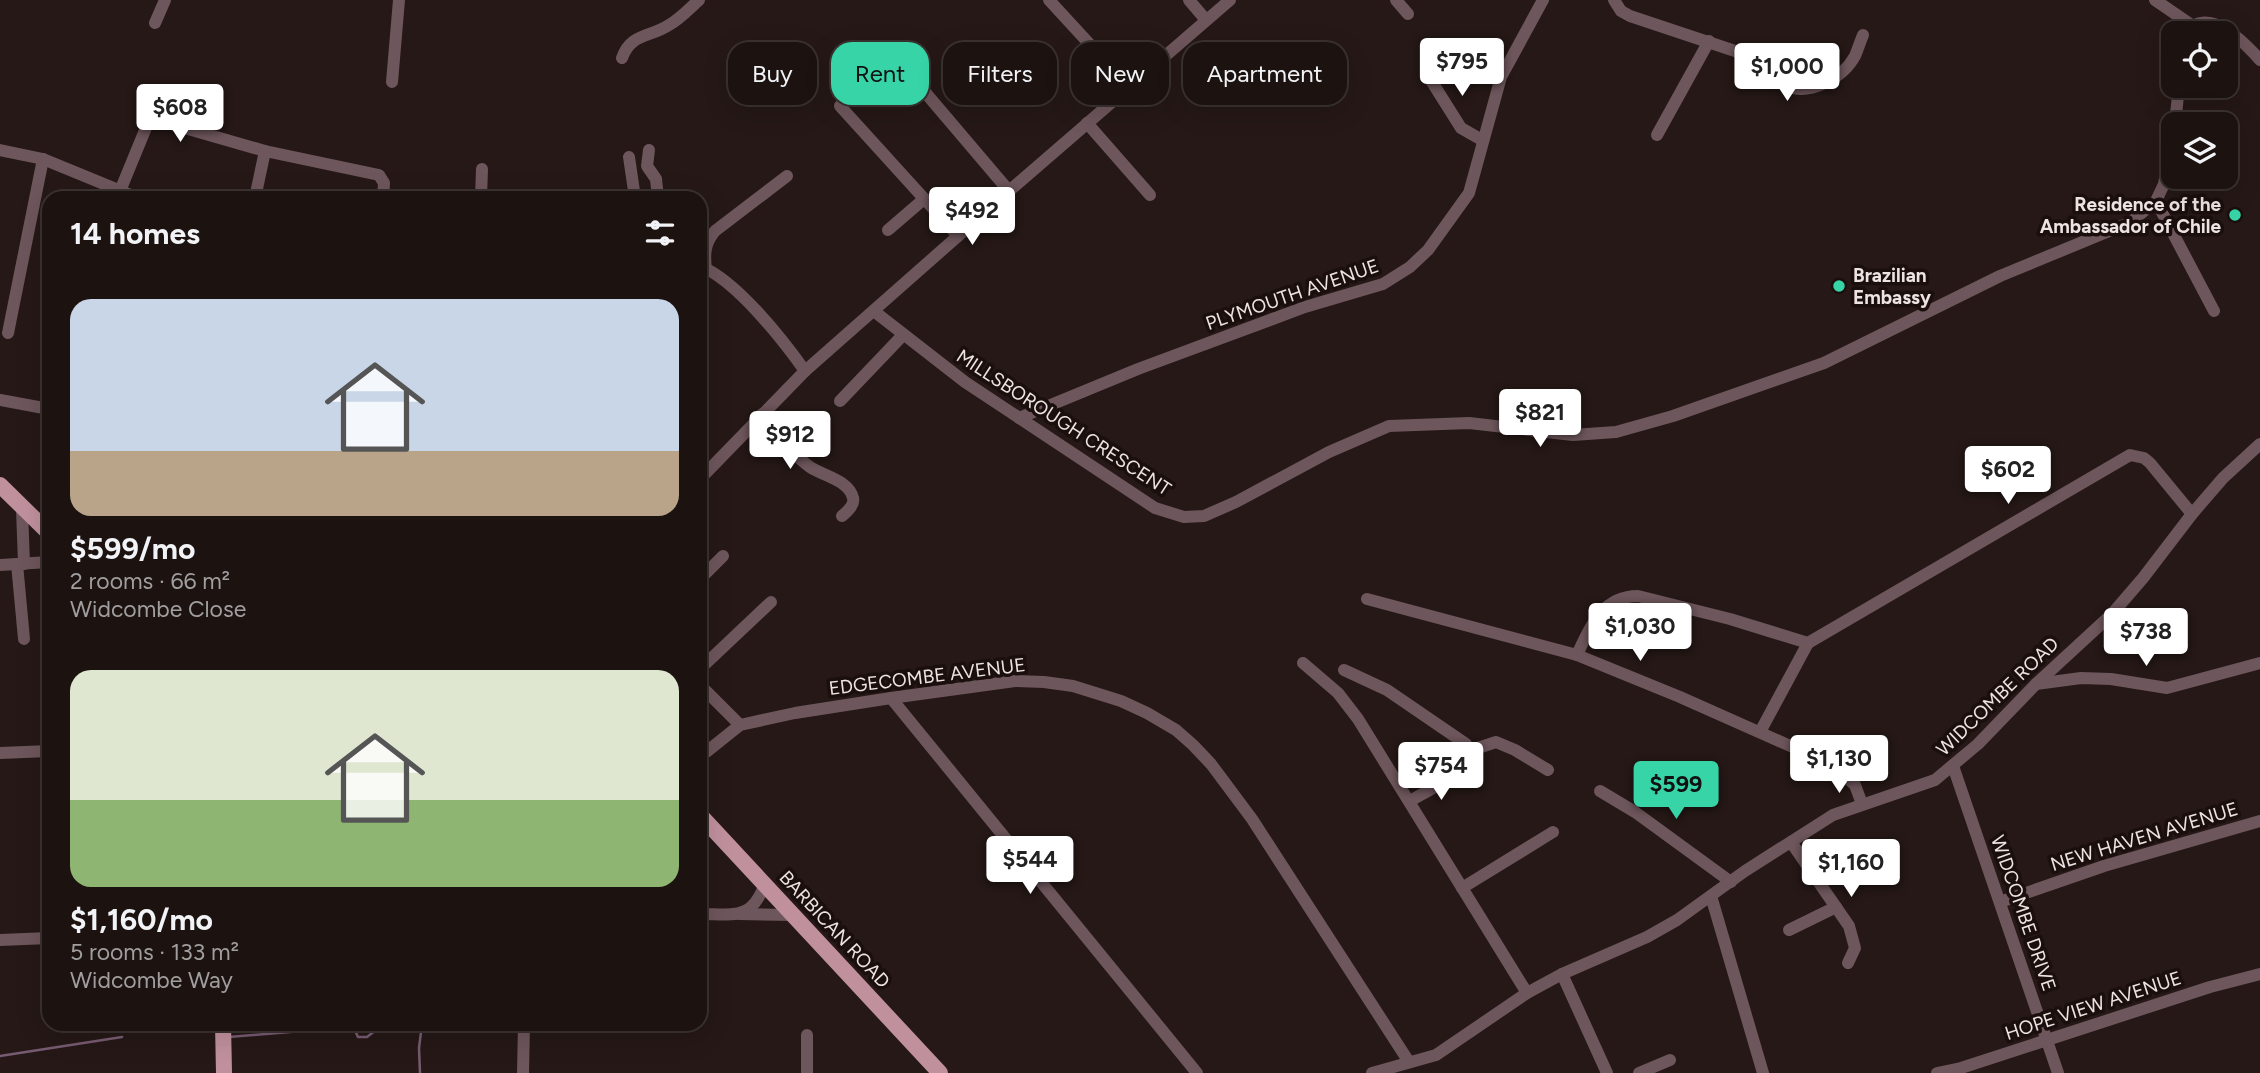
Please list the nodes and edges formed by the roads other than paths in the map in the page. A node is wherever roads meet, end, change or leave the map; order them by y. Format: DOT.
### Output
graph roads {
  1 [pos="165,0"];
  2 [pos="399,0"];
  3 [pos="699,0"];
  4 [pos="1049,0"];
  5 [pos="1189,0"];
  6 [pos="1230,0"];
  7 [pos="1396,0"];
  8 [pos="1543,0"];
  9 [pos="1614,0"];
  10 [pos="2155,0"];
  11 [pos="1408,14"];
  12 [pos="1203,17"];
  13 [pos="2179,21"];
  14 [pos="155,23"];
  15 [pos="1863,35"];
  16 [pos="2238,37"];
  17 [pos="1709,41"];
  18 [pos="1088,42"];
  19 [pos="1169,47"];
  20 [pos="622,58"];
  21 [pos="2260,60"];
  22 [pos="1427,74"];
  23 [pos="391,82"];
  24 [pos="160,92"];
  25 [pos="929,97"];
  26 [pos="1105,105"];
  27 [pos="840,106"];
  28 [pos="150,118"];
  29 [pos="1087,123"];
  30 [pos="1657,135"];
  31 [pos="1482,140"];
  32 [pos="0,150"];
  33 [pos="649,150"];
  34 [pos="265,151"];
  35 [pos="629,157"];
  36 [pos="43,159"];
  37 [pos="482,169"];
  38 [pos="787,176"];
  39 [pos="2162,189"];
  40 [pos="120,191"];
  41 [pos="256,191"];
  42 [pos="383,191"];
  43 [pos="481,191"];
  44 [pos="634,191"];
  45 [pos="658,191"];
  46 [pos="1009,191"];
  47 [pos="1150,195"];
  48 [pos="925,199"];
  49 [pos="2156,201"];
  50 [pos="888,230"];
  51 [pos="958,236"];
  52 [pos="707,244"];
  53 [pos="707,270"];
  54 [pos="2214,311"];
  55 [pos="875,312"];
  56 [pos="8,333"];
  57 [pos="903,335"];
  58 [pos="805,371"];
  59 [pos="0,400"];
  60 [pos="840,401"];
  61 [pos="42,409"];
  62 [pos="762,415"];
  63 [pos="1019,418"];
  64 [pos="2257,450"];
  65 [pos="707,472"];
  66 [pos="0,485"];
  67 [pos="22,509"];
  68 [pos="2192,514"];
  69 [pos="842,516"];
  70 [pos="42,527"];
  71 [pos="723,556"];
  72 [pos="42,562"];
  73 [pos="21,564"];
  74 [pos="0,565"];
  75 [pos="707,572"];
  76 [pos="1367,599"];
  77 [pos="771,602"];
  78 [pos="24,639"];
  79 [pos="1808,643"];
  80 [pos="1577,655"];
  81 [pos="707,662"];
  82 [pos="1303,663"];
  83 [pos="2260,663"];
  84 [pos="1344,670"];
  85 [pos="2036,684"];
  86 [pos="707,692"];
  87 [pos="891,698"];
  88 [pos="740,724"];
  89 [pos="1760,732"];
  90 [pos="42,751"];
  91 [pos="707,751"];
  92 [pos="1469,751"];
  93 [pos="0,753"];
  94 [pos="1953,766"];
  95 [pos="1548,770"];
  96 [pos="1600,790"];
  97 [pos="1410,801"];
  98 [pos="1862,804"];
  99 [pos="2260,821"];
  100 [pos="707,822"];
  101 [pos="1553,832"];
  102 [pos="1791,842"];
  103 [pos="1731,882"];
  104 [pos="765,884"];
  105 [pos="1462,888"];
  106 [pos="1711,896"];
  107 [pos="2000,902"];
  108 [pos="1836,907"];
  109 [pos="707,914"];
  110 [pos="738,914"];
  111 [pos="793,915"];
  112 [pos="1789,930"];
  113 [pos="42,937"];
  114 [pos="0,940"];
  115 [pos="1848,963"];
  116 [pos="1562,974"];
  117 [pos="2260,974"];
  118 [pos="1527,993"];
  119 [pos="223,1031"];
  120 [pos="524,1031"];
  121 [pos="807,1035"];
  122 [pos="2047,1041"];
  123 [pos="1670,1060"];
  124 [pos="1409,1062"];
  125 [pos="224,1073"];
  126 [pos="523,1073"];
  127 [pos="807,1073"];
  128 [pos="940,1073"];
  129 [pos="1197,1073"];
  130 [pos="1372,1073"];
  131 [pos="1607,1073"];
  132 [pos="1639,1073"];
  133 [pos="1763,1073"];
  134 [pos="1937,1073"];
  135 [pos="2058,1073"];
  1 -- 14 [label="street"];
  2 -- 23 [label="street"];
  3 -- 20 [label="street"];
  4 -- 18 [label="street"];
  5 -- 12 [label="street"];
  6 -- 12 [label="street"];
  7 -- 11 [label="street"];
  8 -- 31 [label="street, PLYMOUTH AVENUE"];
  9 -- 17 [label="street"];
  10 -- 13 [label="street"];
  12 -- 19 [label="street"];
  15 -- 17 [label="street"];
  16 -- 21 [label="street"];
  17 -- 30 [label="street"];
  22 -- 31 [label="street"];
  24 -- 28 [label="street"];
  25 -- 46 [label="street"];
  26 -- 29 [label="street"];
  27 -- 48 [label="street"];
  28 -- 34 [label="street"];
  28 -- 40 [label="street"];
  29 -- 46 [label="street"];
  29 -- 47 [label="street"];
  31 -- 63 [label="street, PLYMOUTH AVENUE"];
  32 -- 36 [label="street"];
  33 -- 45 [label="street"];
  34 -- 41 [label="street"];
  34 -- 42 [label="street"];
  35 -- 44 [label="street"];
  36 -- 40 [label="street"];
  36 -- 56 [label="street"];
  37 -- 43 [label="street"];
  38 -- 52 [label="street"];
  39 -- 49 [label="street"];
  46 -- 51 [label="street"];
  48 -- 50 [label="street"];
  48 -- 51 [label="street"];
  49 -- 54 [label="street"];
  49 -- 63 [label="street, MILLSBOROUGH CRESCENT"];
  51 -- 55 [label="street"];
  53 -- 58 [label="street"];
  55 -- 57 [label="street, MILLSBOROUGH CRESCENT"];
  55 -- 58 [label="street"];
  57 -- 60 [label="street"];
  57 -- 63 [label="street, MILLSBOROUGH CRESCENT"];
  58 -- 62 [label="street"];
  59 -- 61 [label="street"];
  62 -- 65 [label="street"];
  62 -- 69 [label="street"];
  64 -- 68 [label="street, WIDCOMBE ROAD"];
  66 -- 67 [label="main road"];
  67 -- 70 [label="main road"];
  67 -- 73 [label="street"];
  68 -- 79 [label="street"];
  68 -- 85 [label="street, WIDCOMBE ROAD"];
  71 -- 75 [label="street"];
  72 -- 73 [label="street"];
  73 -- 74 [label="street"];
  73 -- 78 [label="street"];
  76 -- 80 [label="street"];
  77 -- 81 [label="street"];
  79 -- 80 [label="street"];
  79 -- 89 [label="street"];
  80 -- 89 [label="street"];
  82 -- 97 [label="street"];
  83 -- 85 [label="street"];
  84 -- 92 [label="street"];
  85 -- 94 [label="street, WIDCOMBE ROAD"];
  86 -- 88 [label="street"];
  87 -- 88 [label="street, EDGECOMBE AVENUE"];
  87 -- 124 [label="street, EDGECOMBE AVENUE"];
  87 -- 129 [label="street"];
  88 -- 91 [label="street, EDGECOMBE AVENUE"];
  89 -- 98 [label="street"];
  90 -- 93 [label="street"];
  92 -- 95 [label="street"];
  92 -- 97 [label="street"];
  94 -- 98 [label="street, WIDCOMBE ROAD"];
  94 -- 107 [label="street, WIDCOMBE DRIVE"];
  96 -- 103 [label="street"];
  97 -- 105 [label="street"];
  98 -- 102 [label="street, WIDCOMBE ROAD"];
  99 -- 107 [label="street, NEW HAVEN AVENUE"];
  100 -- 104 [label="main road, BARBICAN ROAD"];
  101 -- 105 [label="street"];
  102 -- 103 [label="street, WIDCOMBE ROAD"];
  102 -- 108 [label="street"];
  103 -- 106 [label="street, WIDCOMBE ROAD"];
  104 -- 110 [label="street"];
  104 -- 111 [label="main road, BARBICAN ROAD"];
  105 -- 118 [label="street"];
  106 -- 116 [label="street, WIDCOMBE ROAD"];
  106 -- 133 [label="street"];
  107 -- 122 [label="street, WIDCOMBE DRIVE"];
  108 -- 112 [label="street"];
  108 -- 115 [label="street"];
  109 -- 110 [label="street"];
  110 -- 111 [label="street"];
  111 -- 128 [label="main road, BARBICAN ROAD"];
  113 -- 114 [label="street"];
  116 -- 118 [label="street, WIDCOMBE ROAD"];
  116 -- 131 [label="street"];
  117 -- 122 [label="street, HOPE VIEW AVENUE"];
  118 -- 124 [label="street, WIDCOMBE ROAD"];
  119 -- 125 [label="main road"];
  120 -- 126 [label="street"];
  121 -- 127 [label="street"];
  122 -- 134 [label="street, HOPE VIEW AVENUE"];
  122 -- 135 [label="street, WIDCOMBE DRIVE"];
  123 -- 132 [label="street"];
  124 -- 130 [label="street, WIDCOMBE ROAD"];
}
